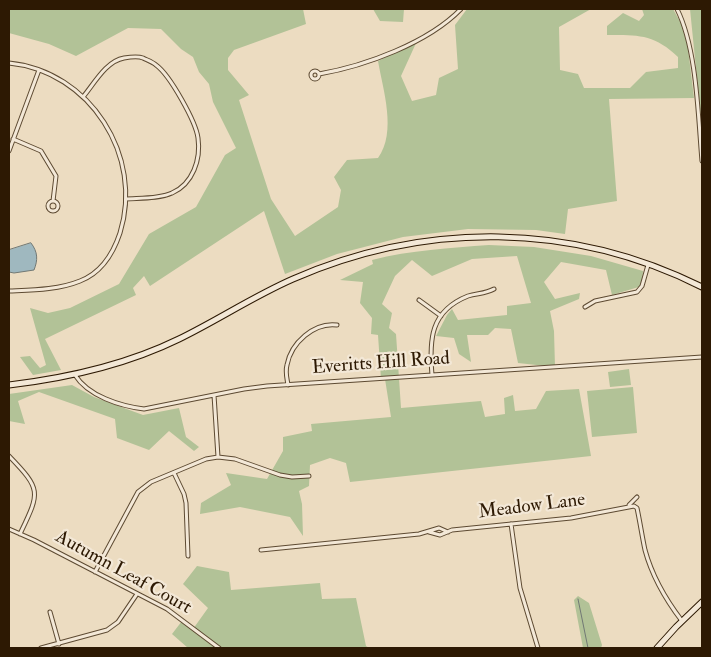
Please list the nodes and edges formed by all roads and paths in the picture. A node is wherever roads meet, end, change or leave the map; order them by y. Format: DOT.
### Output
graph roads {
  1 [pos="461,9"];
  2 [pos="677,9"];
  3 [pos="9,63"];
  4 [pos="39,70"];
  5 [pos="319,74"];
  6 [pos="83,97"];
  7 [pos="13,139"];
  8 [pos="9,151"];
  9 [pos="702,161"];
  10 [pos="126,199"];
  11 [pos="53,201"];
  12 [pos="649,264"];
  13 [pos="702,287"];
  14 [pos="494,289"];
  15 [pos="9,291"];
  16 [pos="419,300"];
  17 [pos="586,307"];
  18 [pos="441,316"];
  19 [pos="337,325"];
  20 [pos="702,357"];
  21 [pos="75,375"];
  22 [pos="432,375"];
  23 [pos="9,385"];
  24 [pos="288,385"];
  25 [pos="214,395"];
  26 [pos="9,456"];
  27 [pos="218,457"];
  28 [pos="174,472"];
  29 [pos="309,476"];
  30 [pos="637,497"];
  31 [pos="629,505"];
  32 [pos="511,524"];
  33 [pos="9,529"];
  34 [pos="429,532"];
  35 [pos="448,532"];
  36 [pos="20,534"];
  37 [pos="260,550"];
  38 [pos="188,556"];
  39 [pos="95,572"];
  40 [pos="137,594"];
  41 [pos="702,602"];
  42 [pos="50,612"];
  43 [pos="682,621"];
  44 [pos="59,644"];
  45 [pos="41,648"];
  46 [pos="219,648"];
  47 [pos="538,648"];
  48 [pos="657,648"];
  1 -- 5 [label="street"];
  2 -- 9 [label="street"];
  3 -- 4 [label="street"];
  4 -- 6 [label="street"];
  4 -- 7 [label="street"];
  6 -- 10 [label="street"];
  6 -- 10 [label="street"];
  7 -- 8 [label="street"];
  7 -- 11 [label="street"];
  10 -- 15 [label="street"];
  12 -- 13 [label="main road"];
  12 -- 17 [label="street"];
  12 -- 21 [label="main road"];
  14 -- 18 [label="street"];
  16 -- 18 [label="street"];
  18 -- 22 [label="street"];
  19 -- 24 [label="street"];
  20 -- 22 [label="street, Everitts Hill Road"];
  21 -- 23 [label="main road"];
  21 -- 25 [label="street, Everitts Hill Road"];
  22 -- 24 [label="street, Everitts Hill Road"];
  24 -- 25 [label="street, Everitts Hill Road"];
  25 -- 27 [label="street"];
  26 -- 36 [label="street"];
  27 -- 28 [label="street"];
  27 -- 29 [label="street"];
  28 -- 38 [label="street"];
  28 -- 39 [label="street"];
  30 -- 31 [label="street"];
  31 -- 32 [label="street, Meadow Lane"];
  31 -- 43 [label="street"];
  32 -- 35 [label="street, Meadow Lane"];
  32 -- 47 [label="street"];
  33 -- 36 [label="street, Autumn Leaf Court"];
  34 -- 35 [label="street, Meadow Lane"];
  34 -- 35 [label="street, Meadow Lane"];
  34 -- 37 [label="street, Meadow Lane"];
  36 -- 39 [label="street, Autumn Leaf Court"];
  39 -- 40 [label="street, Autumn Leaf Court"];
  40 -- 44 [label="street"];
  40 -- 46 [label="street, Autumn Leaf Court"];
  41 -- 43 [label="main road"];
  42 -- 44 [label="street"];
  43 -- 48 [label="main road"];
  44 -- 45 [label="street"];
}
